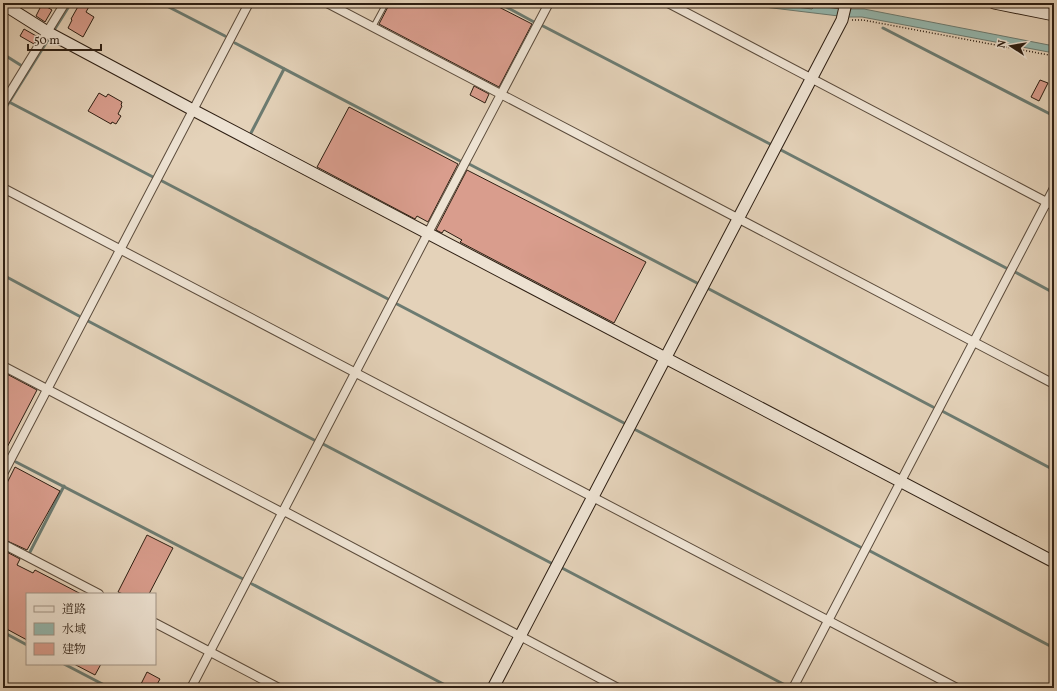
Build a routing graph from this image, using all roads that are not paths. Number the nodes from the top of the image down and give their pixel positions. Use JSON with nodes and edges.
{"nodes":[{"id":1,"x":65,"y":3,"type":"edge"},
{"id":2,"x":249,"y":3,"type":"edge"},
{"id":3,"x":327,"y":3,"type":"edge"},
{"id":4,"x":386,"y":3,"type":"edge"},
{"id":5,"x":549,"y":3,"type":"edge"},
{"id":6,"x":668,"y":3,"type":"edge"},
{"id":7,"x":830,"y":3,"type":"edge"},
{"id":8,"x":994,"y":3,"type":"edge"},
{"id":9,"x":3,"y":4,"type":"edge"},
{"id":10,"x":846,"y":5,"type":"edge"},
{"id":11,"x":1054,"y":16,"type":"edge"},
{"id":12,"x":373,"y":27,"type":"junction"},
{"id":13,"x":50,"y":33,"type":"junction"},
{"id":14,"x":811,"y":79,"type":"junction"},
{"id":15,"x":501,"y":94,"type":"junction"},
{"id":16,"x":3,"y":104,"type":"edge"},
{"id":17,"x":193,"y":110,"type":"junction"},
{"id":18,"x":3,"y":188,"type":"edge"},
{"id":19,"x":1054,"y":188,"type":"edge"},
{"id":20,"x":1050,"y":204,"type":"edge"},
{"id":21,"x":738,"y":218,"type":"junction"},
{"id":22,"x":428,"y":233,"type":"junction"},
{"id":23,"x":120,"y":250,"type":"junction"},
{"id":24,"x":974,"y":342,"type":"junction"},
{"id":25,"x":665,"y":358,"type":"junction"},
{"id":26,"x":3,"y":366,"type":"edge"},
{"id":27,"x":355,"y":373,"type":"junction"},
{"id":28,"x":1054,"y":384,"type":"edge"},
{"id":29,"x":47,"y":390,"type":"junction"},
{"id":30,"x":3,"y":474,"type":"edge"},
{"id":31,"x":902,"y":482,"type":"junction"},
{"id":32,"x":593,"y":497,"type":"junction"},
{"id":33,"x":283,"y":512,"type":"junction"},
{"id":34,"x":3,"y":544,"type":"edge"},
{"id":35,"x":1054,"y":562,"type":"edge"},
{"id":36,"x":97,"y":593,"type":"edge"},
{"id":37,"x":828,"y":620,"type":"junction"},
{"id":38,"x":156,"y":624,"type":"edge"},
{"id":39,"x":520,"y":636,"type":"junction"},
{"id":40,"x":210,"y":652,"type":"junction"},
{"id":41,"x":191,"y":688,"type":"edge"},
{"id":42,"x":279,"y":688,"type":"edge"},
{"id":43,"x":493,"y":688,"type":"edge"},
{"id":44,"x":618,"y":688,"type":"edge"},
{"id":45,"x":793,"y":688,"type":"edge"},
{"id":46,"x":957,"y":688,"type":"edge"}],
"edges":[{"from":1,"to":13,"type":"street"},
{"from":2,"to":17,"type":"street"},
{"from":3,"to":12,"type":"street"},
{"from":4,"to":12,"type":"lane"},
{"from":5,"to":15,"type":"street"},
{"from":6,"to":14,"type":"street"},
{"from":7,"to":10,"type":"street"},
{"from":8,"to":11,"type":"street"},
{"from":9,"to":13,"type":"street"},
{"from":10,"to":14,"type":"street"},
{"from":12,"to":15,"type":"street"},
{"from":13,"to":16,"type":"street"},
{"from":13,"to":17,"type":"street"},
{"from":14,"to":20,"type":"street"},
{"from":14,"to":21,"type":"street"},
{"from":15,"to":21,"type":"street"},
{"from":15,"to":22,"type":"street"},
{"from":17,"to":22,"type":"street"},
{"from":17,"to":23,"type":"street"},
{"from":18,"to":23,"type":"street"},
{"from":19,"to":20,"type":"street"},
{"from":20,"to":24,"type":"street"},
{"from":21,"to":24,"type":"street"},
{"from":21,"to":25,"type":"street"},
{"from":22,"to":25,"type":"street"},
{"from":22,"to":27,"type":"street"},
{"from":23,"to":27,"type":"street"},
{"from":23,"to":29,"type":"street"},
{"from":24,"to":28,"type":"street"},
{"from":24,"to":31,"type":"street"},
{"from":25,"to":31,"type":"street"},
{"from":25,"to":32,"type":"street"},
{"from":26,"to":29,"type":"street"},
{"from":27,"to":32,"type":"street"},
{"from":27,"to":33,"type":"street"},
{"from":29,"to":30,"type":"street"},
{"from":29,"to":33,"type":"street"},
{"from":31,"to":35,"type":"street"},
{"from":31,"to":37,"type":"street"},
{"from":32,"to":37,"type":"street"},
{"from":32,"to":39,"type":"street"},
{"from":33,"to":39,"type":"street"},
{"from":33,"to":40,"type":"street"},
{"from":34,"to":36,"type":"street"},
{"from":37,"to":45,"type":"street"},
{"from":37,"to":46,"type":"street"},
{"from":38,"to":40,"type":"street"},
{"from":39,"to":43,"type":"street"},
{"from":39,"to":44,"type":"street"},
{"from":40,"to":41,"type":"street"},
{"from":40,"to":42,"type":"street"}]}
